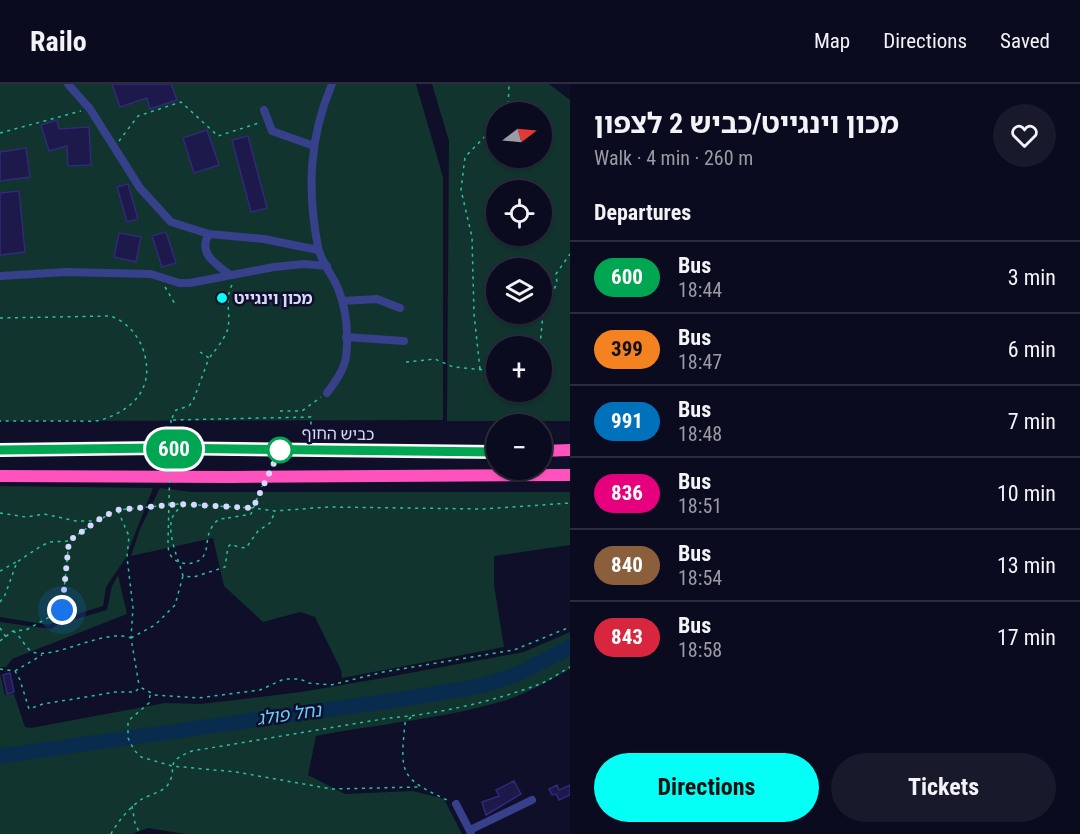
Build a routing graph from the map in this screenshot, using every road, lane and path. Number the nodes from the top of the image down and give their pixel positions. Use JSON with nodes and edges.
{"nodes":[{"id":1,"x":69,"y":84,"type":"edge"},
{"id":2,"x":332,"y":84,"type":"edge"},
{"id":3,"x":509,"y":84,"type":"edge"},
{"id":4,"x":508,"y":102,"type":"edge"},
{"id":5,"x":90,"y":109,"type":"junction"},
{"id":6,"x":264,"y":110,"type":"dead end"},
{"id":7,"x":268,"y":120,"type":"junction"},
{"id":8,"x":0,"y":133,"type":"edge"},
{"id":9,"x":486,"y":135,"type":"edge"},
{"id":10,"x":314,"y":146,"type":"junction"},
{"id":11,"x":115,"y":147,"type":"junction"},
{"id":12,"x":208,"y":234,"type":"junction"},
{"id":13,"x":318,"y":250,"type":"junction"},
{"id":14,"x":570,"y":254,"type":"edge"},
{"id":15,"x":327,"y":266,"type":"junction"},
{"id":16,"x":240,"y":273,"type":"junction"},
{"id":17,"x":230,"y":275,"type":"junction"},
{"id":18,"x":0,"y":276,"type":"edge"},
{"id":19,"x":159,"y":277,"type":"junction"},
{"id":20,"x":342,"y":301,"type":"junction"},
{"id":21,"x":175,"y":304,"type":"dead end"},
{"id":22,"x":400,"y":308,"type":"dead end"},
{"id":23,"x":0,"y":318,"type":"edge"},
{"id":24,"x":541,"y":336,"type":"edge"},
{"id":25,"x":346,"y":337,"type":"junction"},
{"id":26,"x":404,"y":341,"type":"dead end"},
{"id":27,"x":200,"y":352,"type":"dead end"},
{"id":28,"x":209,"y":358,"type":"junction"},
{"id":29,"x":406,"y":362,"type":"dead end"},
{"id":30,"x":480,"y":369,"type":"junction"},
{"id":31,"x":486,"y":370,"type":"edge"},
{"id":32,"x":327,"y":393,"type":"joint"},
{"id":33,"x":280,"y":411,"type":"dead end"},
{"id":34,"x":171,"y":420,"type":"junction"},
{"id":35,"x":0,"y":422,"type":"edge"},
{"id":36,"x":0,"y":450,"type":"edge"},
{"id":37,"x":311,"y":450,"type":"junction"},
{"id":38,"x":570,"y":450,"type":"edge"},
{"id":39,"x":552,"y":451,"type":"edge"},
{"id":40,"x":486,"y":452,"type":"edge"},
{"id":41,"x":570,"y":475,"type":"edge"},
{"id":42,"x":0,"y":476,"type":"edge"},
{"id":43,"x":266,"y":477,"type":"junction"},
{"id":44,"x":570,"y":503,"type":"edge"},
{"id":45,"x":189,"y":505,"type":"junction"},
{"id":46,"x":253,"y":508,"type":"junction"},
{"id":47,"x":117,"y":510,"type":"junction"},
{"id":48,"x":275,"y":512,"type":"junction"},
{"id":49,"x":0,"y":513,"type":"edge"},
{"id":50,"x":97,"y":521,"type":"junction"},
{"id":51,"x":69,"y":541,"type":"junction"},
{"id":52,"x":17,"y":562,"type":"junction"},
{"id":53,"x":0,"y":571,"type":"edge"},
{"id":54,"x":183,"y":576,"type":"junction"},
{"id":55,"x":0,"y":602,"type":"edge"},
{"id":56,"x":570,"y":627,"type":"edge"},
{"id":57,"x":0,"y":628,"type":"edge"},
{"id":58,"x":13,"y":631,"type":"junction"},
{"id":59,"x":6,"y":637,"type":"junction"},
{"id":60,"x":130,"y":638,"type":"junction"},
{"id":61,"x":0,"y":641,"type":"edge"},
{"id":62,"x":43,"y":655,"type":"junction"},
{"id":63,"x":570,"y":667,"type":"edge"},
{"id":64,"x":0,"y":669,"type":"edge"},
{"id":65,"x":15,"y":672,"type":"junction"},
{"id":66,"x":140,"y":687,"type":"junction"},
{"id":67,"x":150,"y":693,"type":"junction"},
{"id":68,"x":411,"y":717,"type":"junction"},
{"id":69,"x":172,"y":766,"type":"junction"},
{"id":70,"x":418,"y":787,"type":"junction"},
{"id":71,"x":532,"y":800,"type":"dead end"},
{"id":72,"x":456,"y":804,"type":"joint"},
{"id":73,"x":132,"y":806,"type":"junction"},
{"id":74,"x":471,"y":832,"type":"edge"},
{"id":75,"x":111,"y":834,"type":"edge"},
{"id":76,"x":140,"y":834,"type":"edge"}],
"edges":[{"from":1,"to":5,"type":"street"},
{"from":2,"to":10,"type":"street"},
{"from":3,"to":4,"type":"path"},
{"from":5,"to":8,"type":"path"},
{"from":5,"to":11,"type":"street"},
{"from":6,"to":7,"type":"street"},
{"from":7,"to":10,"type":"street"},
{"from":7,"to":11,"type":"path"},
{"from":9,"to":30,"type":"path"},
{"from":10,"to":13,"type":"street"},
{"from":11,"to":12,"type":"street"},
{"from":12,"to":13,"type":"street"},
{"from":12,"to":17,"type":"street"},
{"from":13,"to":15,"type":"street"},
{"from":14,"to":24,"type":"path"},
{"from":15,"to":16,"type":"street"},
{"from":15,"to":20,"type":"street"},
{"from":16,"to":17,"type":"street"},
{"from":16,"to":28,"type":"path"},
{"from":17,"to":19,"type":"street"},
{"from":18,"to":19,"type":"street"},
{"from":19,"to":21,"type":"path"},
{"from":20,"to":22,"type":"street"},
{"from":20,"to":25,"type":"street"},
{"from":23,"to":35,"type":"path"},
{"from":25,"to":26,"type":"street"},
{"from":25,"to":32,"type":"street"},
{"from":27,"to":28,"type":"path"},
{"from":28,"to":34,"type":"path"},
{"from":29,"to":30,"type":"path"},
{"from":30,"to":31,"type":"path"},
{"from":32,"to":33,"type":"path"},
{"from":34,"to":37,"type":"path"},
{"from":34,"to":46,"type":"path","bridge":true},
{"from":36,"to":37,"type":"highway","name":"כביש החוף"},
{"from":37,"to":40,"type":"highway","name":"כביש החוף"},
{"from":38,"to":39,"type":"highway"},
{"from":41,"to":43,"type":"highway"},
{"from":42,"to":43,"type":"highway"},
{"from":43,"to":46,"type":"path"},
{"from":44,"to":48,"type":"path"},
{"from":45,"to":46,"type":"path"},
{"from":45,"to":47,"type":"path"},
{"from":45,"to":54,"type":"path"},
{"from":46,"to":48,"type":"path"},
{"from":47,"to":50,"type":"path"},
{"from":47,"to":60,"type":"path"},
{"from":48,"to":54,"type":"path"},
{"from":49,"to":50,"type":"path"},
{"from":50,"to":51,"type":"path"},
{"from":51,"to":52,"type":"path"},
{"from":51,"to":58,"type":"path"},
{"from":52,"to":53,"type":"path"},
{"from":52,"to":55,"type":"path"},
{"from":54,"to":60,"type":"path"},
{"from":56,"to":67,"type":"path"},
{"from":57,"to":59,"type":"path"},
{"from":58,"to":59,"type":"path"},
{"from":58,"to":62,"type":"path"},
{"from":59,"to":61,"type":"path"},
{"from":60,"to":62,"type":"path"},
{"from":60,"to":66,"type":"path"},
{"from":62,"to":65,"type":"path"},
{"from":63,"to":68,"type":"path"},
{"from":64,"to":65,"type":"path"},
{"from":65,"to":66,"type":"path"},
{"from":66,"to":67,"type":"path"},
{"from":67,"to":69,"type":"path"},
{"from":68,"to":69,"type":"path"},
{"from":68,"to":70,"type":"path"},
{"from":69,"to":70,"type":"path"},
{"from":69,"to":73,"type":"path"},
{"from":70,"to":72,"type":"path"},
{"from":71,"to":74,"type":"street"},
{"from":72,"to":74,"type":"street"},
{"from":73,"to":75,"type":"path"},
{"from":73,"to":76,"type":"path"}]}
